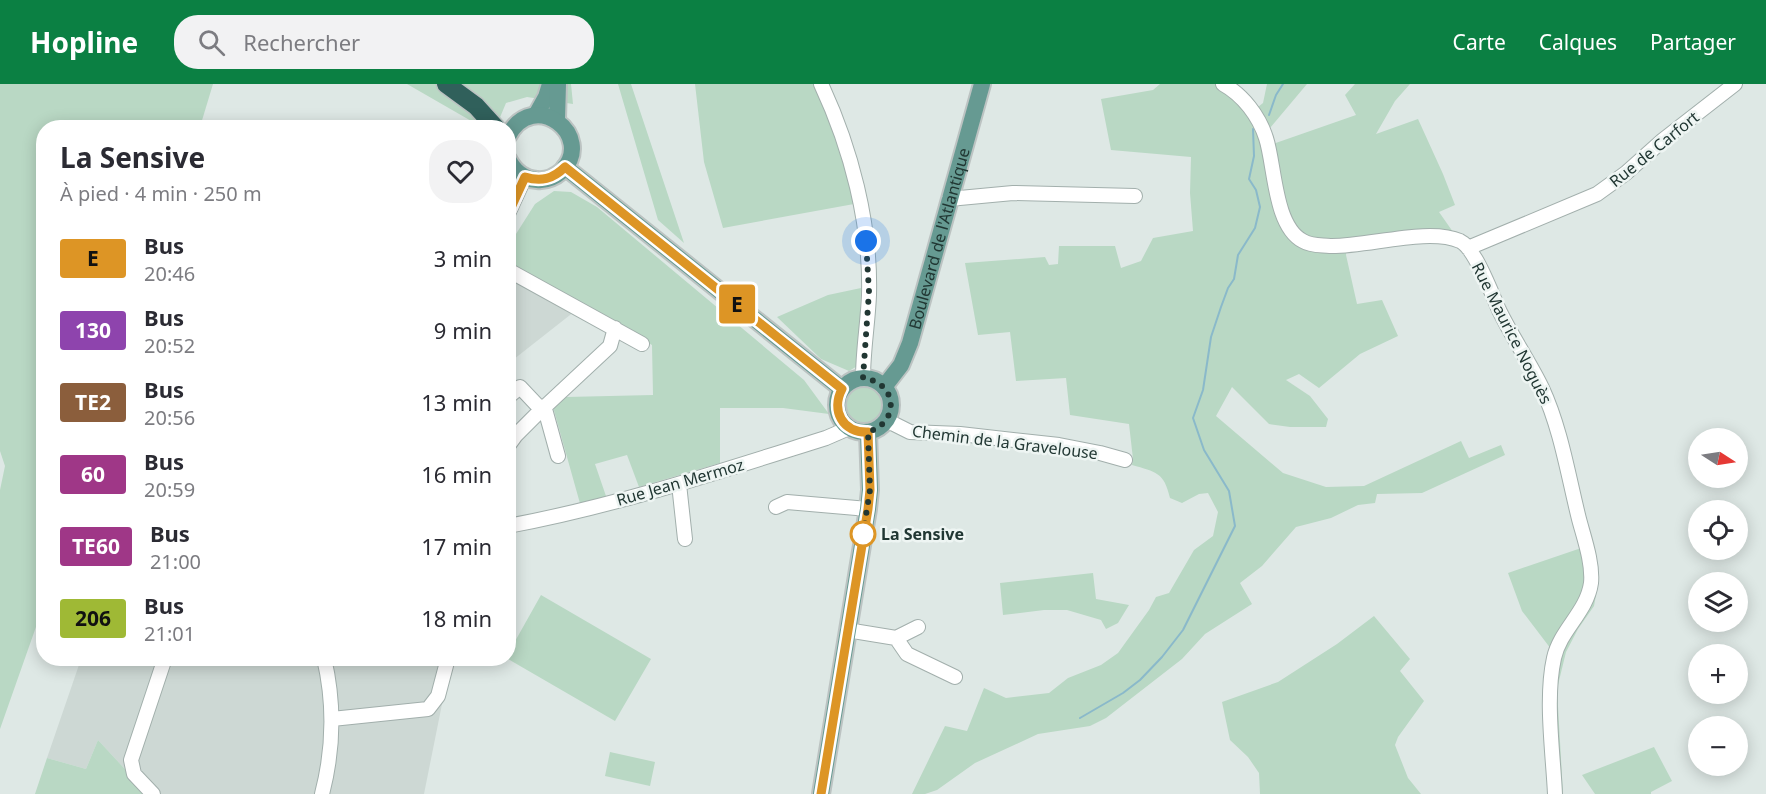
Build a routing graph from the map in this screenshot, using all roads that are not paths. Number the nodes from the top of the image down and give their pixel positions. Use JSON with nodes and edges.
{"nodes":[{"id":1,"x":446,"y":84,"type":"edge"},
{"id":2,"x":550,"y":84,"type":"edge"},
{"id":3,"x":558,"y":84,"type":"edge"},
{"id":4,"x":821,"y":84,"type":"edge"},
{"id":5,"x":982,"y":84,"type":"edge"},
{"id":6,"x":1223,"y":84,"type":"edge"},
{"id":7,"x":1735,"y":84,"type":"edge"},
{"id":8,"x":536,"y":116,"type":"junction"},
{"id":9,"x":557,"y":119,"type":"junction"},
{"id":10,"x":489,"y":120,"type":"edge"},
{"id":11,"x":516,"y":125,"type":"edge"},
{"id":12,"x":565,"y":167,"type":"junction"},
{"id":13,"x":516,"y":171,"type":"edge"},
{"id":14,"x":525,"y":177,"type":"junction"},
{"id":15,"x":1135,"y":196,"type":"dead end"},
{"id":16,"x":516,"y":197,"type":"edge"},
{"id":17,"x":949,"y":199,"type":"junction"},
{"id":18,"x":1468,"y":248,"type":"junction"},
{"id":19,"x":516,"y":274,"type":"edge"},
{"id":20,"x":615,"y":328,"type":"junction"},
{"id":21,"x":642,"y":344,"type":"dead end"},
{"id":22,"x":863,"y":378,"type":"junction"},
{"id":23,"x":884,"y":387,"type":"junction"},
{"id":24,"x":842,"y":389,"type":"junction"},
{"id":25,"x":516,"y":390,"type":"edge"},
{"id":26,"x":545,"y":409,"type":"junction"},
{"id":27,"x":886,"y":420,"type":"junction"},
{"id":28,"x":849,"y":428,"type":"junction"},
{"id":29,"x":868,"y":432,"type":"junction"},
{"id":30,"x":516,"y":435,"type":"edge"},
{"id":31,"x":558,"y":456,"type":"dead end"},
{"id":32,"x":1125,"y":460,"type":"dead end"},
{"id":33,"x":679,"y":484,"type":"junction"},
{"id":34,"x":776,"y":507,"type":"dead end"},
{"id":35,"x":868,"y":509,"type":"junction"},
{"id":36,"x":516,"y":525,"type":"edge"},
{"id":37,"x":685,"y":539,"type":"dead end"},
{"id":38,"x":918,"y":627,"type":"dead end"},
{"id":39,"x":847,"y":630,"type":"junction"},
{"id":40,"x":896,"y":638,"type":"junction"},
{"id":41,"x":162,"y":666,"type":"edge"},
{"id":42,"x":326,"y":666,"type":"edge"},
{"id":43,"x":446,"y":666,"type":"edge"},
{"id":44,"x":955,"y":677,"type":"dead end"},
{"id":45,"x":332,"y":719,"type":"junction"},
{"id":46,"x":153,"y":794,"type":"edge"},
{"id":47,"x":322,"y":794,"type":"edge"},
{"id":48,"x":820,"y":794,"type":"edge"},
{"id":49,"x":1555,"y":794,"type":"edge"}],
"edges":[{"from":1,"to":10,"type":"highway"},
{"from":2,"to":8,"type":"main road"},
{"from":3,"to":9,"type":"main road"},
{"from":4,"to":22,"type":"street"},
{"from":5,"to":17,"type":"main road","name":"Boulevard de l'Atlantique"},
{"from":6,"to":18,"type":"street","name":"Rue Maurice Noguès"},
{"from":7,"to":18,"type":"street","name":"Rue de Carfort"},
{"from":8,"to":9,"type":"main road"},
{"from":8,"to":11,"type":"main road"},
{"from":9,"to":12,"type":"main road"},
{"from":12,"to":14,"type":"main road"},
{"from":12,"to":24,"type":"main road"},
{"from":13,"to":14,"type":"main road"},
{"from":14,"to":16,"type":"street"},
{"from":15,"to":17,"type":"street"},
{"from":17,"to":23,"type":"main road","name":"Boulevard de l'Atlantique"},
{"from":18,"to":49,"type":"street","name":"Rue Maurice Noguès"},
{"from":19,"to":20,"type":"street"},
{"from":20,"to":21,"type":"street"},
{"from":20,"to":26,"type":"street"},
{"from":22,"to":23,"type":"main road"},
{"from":22,"to":24,"type":"main road"},
{"from":23,"to":27,"type":"main road"},
{"from":24,"to":28,"type":"main road"},
{"from":25,"to":26,"type":"street"},
{"from":26,"to":30,"type":"street"},
{"from":26,"to":31,"type":"street"},
{"from":27,"to":29,"type":"main road"},
{"from":27,"to":32,"type":"street","name":"Chemin de la Gravelouse"},
{"from":28,"to":29,"type":"main road"},
{"from":28,"to":33,"type":"street","name":"Rue Jean Mermoz"},
{"from":29,"to":35,"type":"main road"},
{"from":33,"to":36,"type":"street","name":"Rue Jean Mermoz"},
{"from":33,"to":37,"type":"street"},
{"from":34,"to":35,"type":"street"},
{"from":35,"to":39,"type":"main road"},
{"from":38,"to":40,"type":"street"},
{"from":39,"to":40,"type":"street"},
{"from":39,"to":48,"type":"main road"},
{"from":40,"to":44,"type":"street"},
{"from":41,"to":46,"type":"street"},
{"from":42,"to":45,"type":"street"},
{"from":43,"to":45,"type":"street"},
{"from":45,"to":47,"type":"street"}]}
